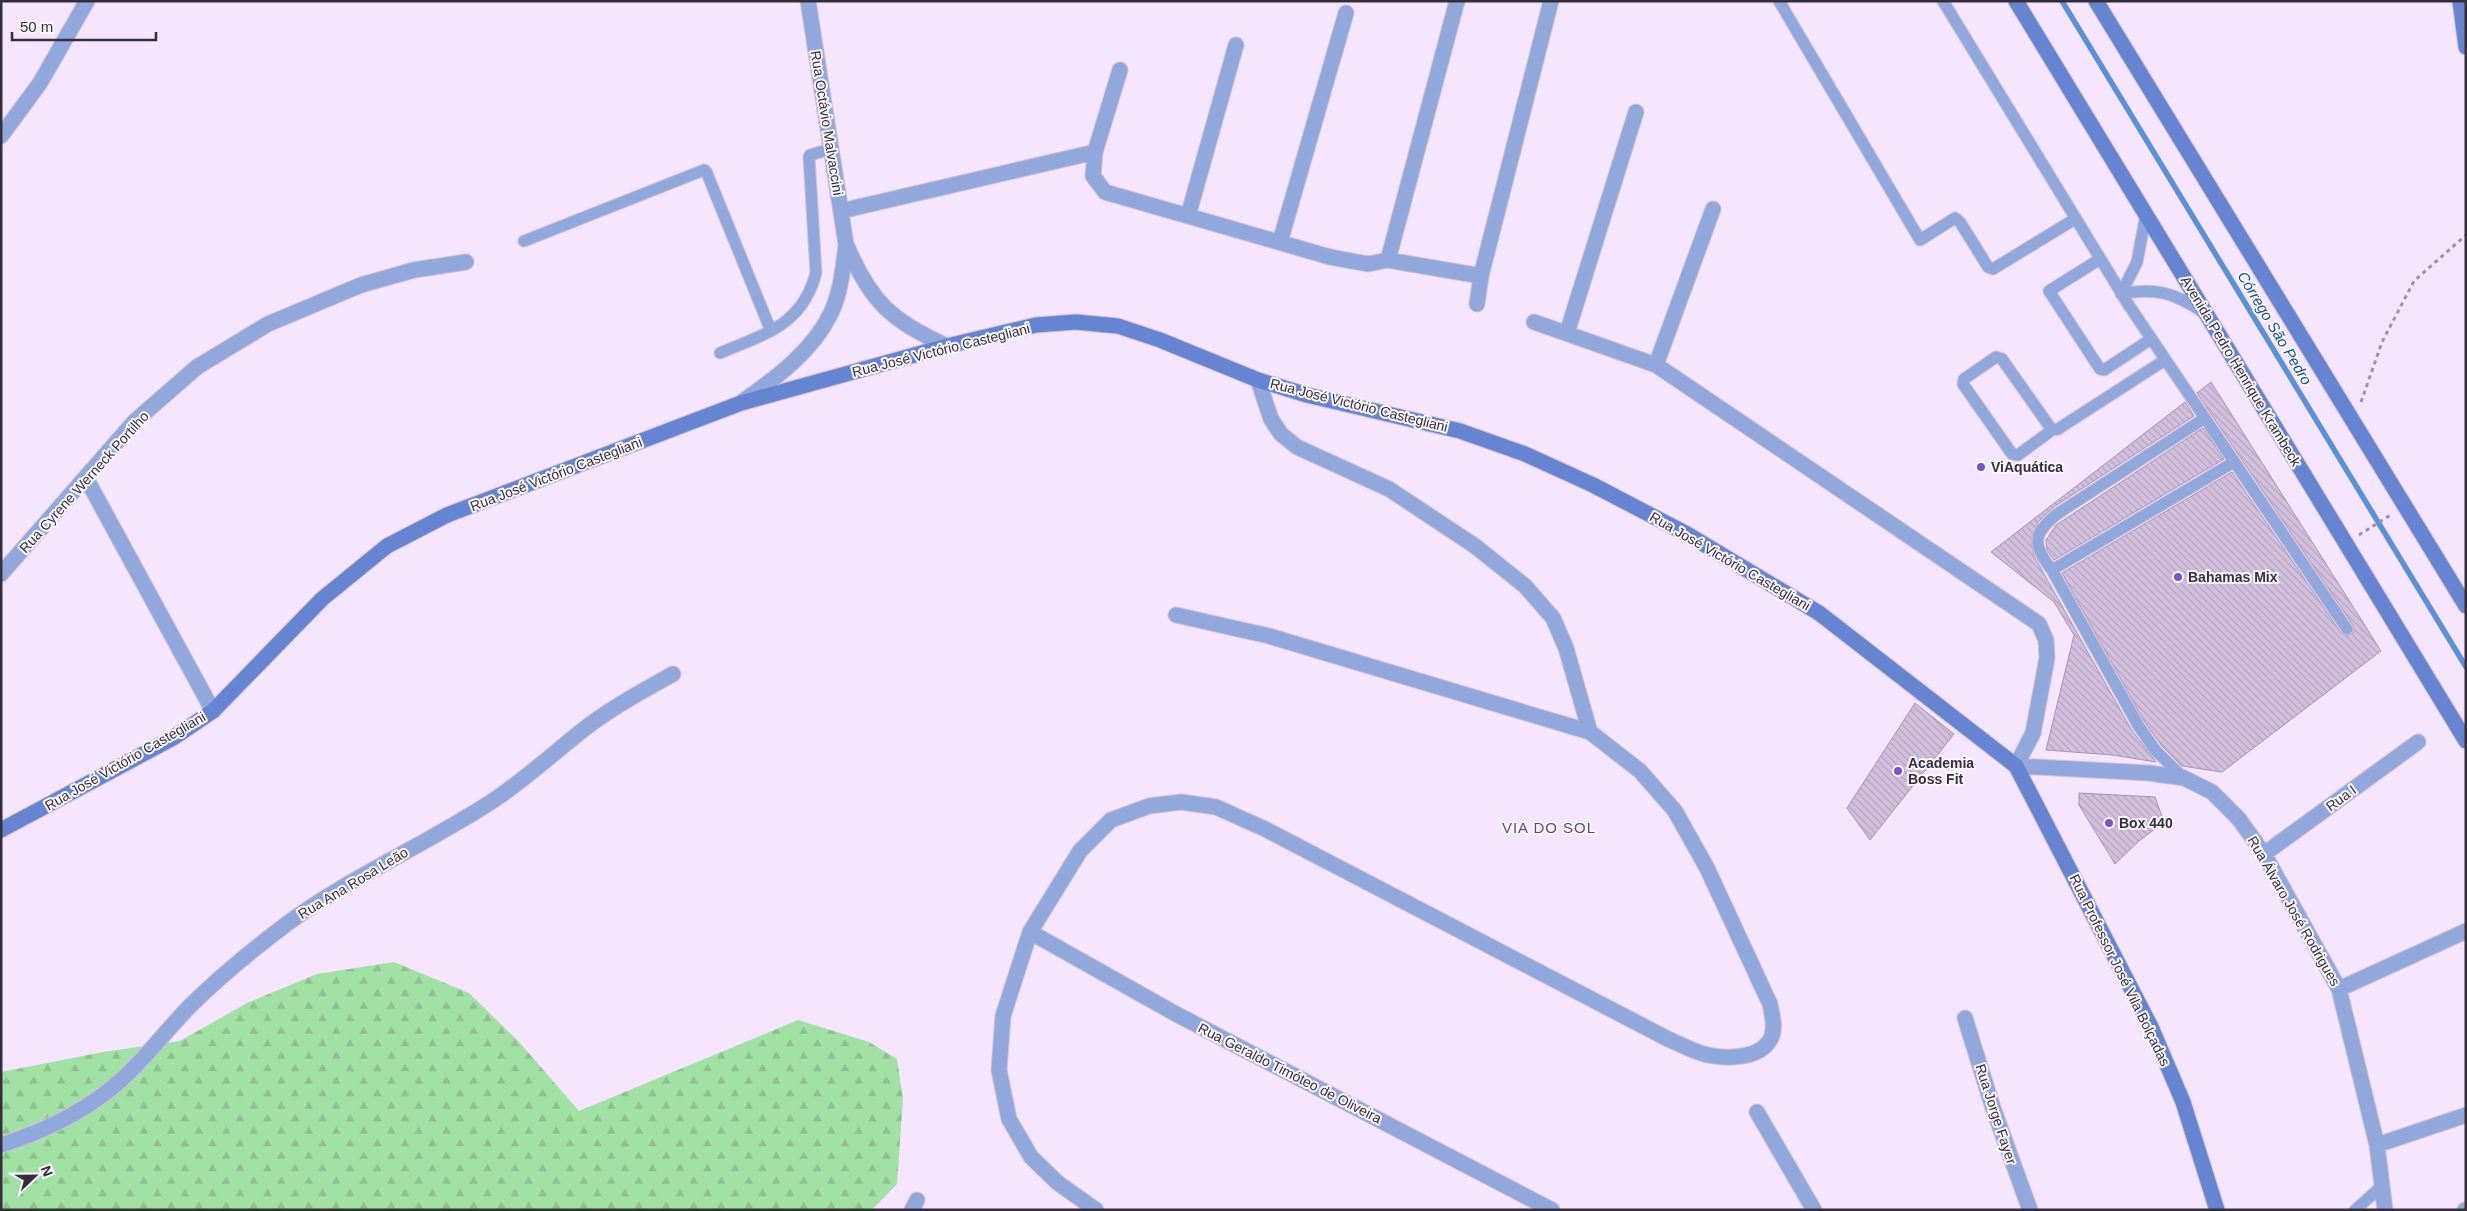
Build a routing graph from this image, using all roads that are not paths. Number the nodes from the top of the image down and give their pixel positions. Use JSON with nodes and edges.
{"nodes":[{"id":1,"x":86,"y":1,"type":"edge"},
{"id":2,"x":808,"y":1,"type":"edge"},
{"id":3,"x":1457,"y":1,"type":"edge"},
{"id":4,"x":1551,"y":1,"type":"edge"},
{"id":5,"x":1779,"y":1,"type":"edge"},
{"id":6,"x":1943,"y":1,"type":"edge"},
{"id":7,"x":2016,"y":1,"type":"edge"},
{"id":8,"x":2096,"y":1,"type":"edge"},
{"id":9,"x":2460,"y":1,"type":"edge"},
{"id":10,"x":1346,"y":13,"type":"dead end"},
{"id":11,"x":1236,"y":45,"type":"dead end"},
{"id":12,"x":2466,"y":47,"type":"edge"},
{"id":13,"x":1120,"y":70,"type":"dead end"},
{"id":14,"x":1636,"y":112,"type":"dead end"},
{"id":15,"x":1,"y":136,"type":"edge"},
{"id":16,"x":831,"y":150,"type":"junction"},
{"id":17,"x":1095,"y":152,"type":"junction"},
{"id":18,"x":1713,"y":209,"type":"dead end"},
{"id":19,"x":841,"y":211,"type":"junction"},
{"id":20,"x":2146,"y":214,"type":"junction"},
{"id":21,"x":1188,"y":216,"type":"junction"},
{"id":22,"x":2075,"y":219,"type":"junction"},
{"id":23,"x":524,"y":241,"type":"dead end"},
{"id":24,"x":1280,"y":242,"type":"junction"},
{"id":25,"x":846,"y":244,"type":"junction"},
{"id":26,"x":2100,"y":259,"type":"junction"},
{"id":27,"x":1388,"y":260,"type":"junction"},
{"id":28,"x":466,"y":262,"type":"dead end"},
{"id":29,"x":1481,"y":276,"type":"junction"},
{"id":30,"x":2122,"y":294,"type":"junction"},
{"id":31,"x":1477,"y":304,"type":"dead end"},
{"id":32,"x":2206,"y":315,"type":"junction"},
{"id":33,"x":1534,"y":322,"type":"dead end"},
{"id":34,"x":770,"y":331,"type":"junction"},
{"id":35,"x":1567,"y":332,"type":"junction"},
{"id":36,"x":2152,"y":339,"type":"junction"},
{"id":37,"x":947,"y":346,"type":"junction"},
{"id":38,"x":720,"y":353,"type":"dead end"},
{"id":39,"x":2165,"y":360,"type":"junction"},
{"id":40,"x":1656,"y":365,"type":"junction"},
{"id":41,"x":1258,"y":380,"type":"junction"},
{"id":42,"x":740,"y":403,"type":"junction"},
{"id":43,"x":2205,"y":418,"type":"junction"},
{"id":44,"x":2052,"y":430,"type":"junction"},
{"id":45,"x":2234,"y":462,"type":"junction"},
{"id":46,"x":86,"y":478,"type":"junction"},
{"id":47,"x":2052,"y":570,"type":"junction"},
{"id":48,"x":1,"y":574,"type":"edge"},
{"id":49,"x":2466,"y":606,"type":"edge"},
{"id":50,"x":1176,"y":615,"type":"dead end"},
{"id":51,"x":2347,"y":628,"type":"dead end"},
{"id":52,"x":674,"y":674,"type":"dead end"},
{"id":53,"x":213,"y":711,"type":"junction"},
{"id":54,"x":1590,"y":732,"type":"junction"},
{"id":55,"x":2466,"y":741,"type":"edge"},
{"id":56,"x":2418,"y":742,"type":"dead end"},
{"id":57,"x":2016,"y":766,"type":"junction"},
{"id":58,"x":2184,"y":778,"type":"junction"},
{"id":59,"x":1,"y":830,"type":"edge"},
{"id":60,"x":2264,"y":854,"type":"junction"},
{"id":61,"x":2466,"y":931,"type":"edge"},
{"id":62,"x":1030,"y":932,"type":"junction"},
{"id":63,"x":2339,"y":988,"type":"junction"},
{"id":64,"x":1965,"y":1018,"type":"dead end"},
{"id":65,"x":1757,"y":1112,"type":"dead end"},
{"id":66,"x":2466,"y":1115,"type":"edge"},
{"id":67,"x":1,"y":1145,"type":"edge"},
{"id":68,"x":2377,"y":1145,"type":"junction"},
{"id":69,"x":2382,"y":1186,"type":"junction"},
{"id":70,"x":1096,"y":1210,"type":"edge"},
{"id":71,"x":1552,"y":1210,"type":"edge"},
{"id":72,"x":1814,"y":1210,"type":"edge"},
{"id":73,"x":2030,"y":1210,"type":"edge"},
{"id":74,"x":2217,"y":1210,"type":"edge"},
{"id":75,"x":2355,"y":1210,"type":"edge"},
{"id":76,"x":2385,"y":1210,"type":"edge"}],
"edges":[{"from":1,"to":15,"type":"street"},
{"from":2,"to":16,"type":"street","name":"Rua Octávio Malvaccini"},
{"from":3,"to":27,"type":"street"},
{"from":4,"to":29,"type":"street"},
{"from":5,"to":22,"type":"lane"},
{"from":6,"to":22,"type":"lane"},
{"from":7,"to":20,"type":"street","name":"Avenida Pedro Henrique Krambeck"},
{"from":8,"to":49,"type":"street"},
{"from":9,"to":12,"type":"street"},
{"from":10,"to":24,"type":"street"},
{"from":11,"to":21,"type":"street"},
{"from":13,"to":17,"type":"street"},
{"from":14,"to":35,"type":"street"},
{"from":16,"to":19,"type":"street","name":"Rua Octávio Malvaccini"},
{"from":16,"to":34,"type":"lane"},
{"from":17,"to":19,"type":"street"},
{"from":17,"to":21,"type":"street"},
{"from":18,"to":40,"type":"street"},
{"from":19,"to":25,"type":"street","name":"Rua Octávio Malvaccini"},
{"from":20,"to":30,"type":"lane"},
{"from":20,"to":32,"type":"street","name":"Avenida Pedro Henrique Krambeck"},
{"from":21,"to":24,"type":"street"},
{"from":22,"to":26,"type":"lane"},
{"from":23,"to":34,"type":"lane"},
{"from":24,"to":27,"type":"street"},
{"from":25,"to":37,"type":"street","name":"Rua Octávio Malvaccini"},
{"from":25,"to":42,"type":"street","name":"Rua Octávio Malvaccini"},
{"from":26,"to":30,"type":"lane"},
{"from":26,"to":36,"type":"lane"},
{"from":27,"to":29,"type":"street"},
{"from":28,"to":46,"type":"street","name":"Rua Cyrene Werneck Portilho"},
{"from":29,"to":31,"type":"street"},
{"from":30,"to":32,"type":"lane"},
{"from":30,"to":36,"type":"lane"},
{"from":32,"to":55,"type":"street","name":"Avenida Pedro Henrique Krambeck"},
{"from":33,"to":35,"type":"street"},
{"from":34,"to":38,"type":"lane"},
{"from":35,"to":40,"type":"street"},
{"from":36,"to":39,"type":"lane"},
{"from":37,"to":41,"type":"street","name":"Rua José Victório Castegliani"},
{"from":37,"to":42,"type":"street","name":"Rua José Victório Castegliani"},
{"from":39,"to":43,"type":"lane"},
{"from":39,"to":44,"type":"lane"},
{"from":40,"to":57,"type":"street"},
{"from":41,"to":54,"type":"street"},
{"from":41,"to":57,"type":"street","name":"Rua José Victório Castegliani"},
{"from":42,"to":53,"type":"street","name":"Rua José Victório Castegliani"},
{"from":43,"to":45,"type":"lane"},
{"from":43,"to":47,"type":"lane"},
{"from":44,"to":44,"type":"lane"},
{"from":45,"to":47,"type":"lane"},
{"from":45,"to":51,"type":"lane"},
{"from":46,"to":48,"type":"street","name":"Rua Cyrene Werneck Portilho"},
{"from":46,"to":53,"type":"street"},
{"from":47,"to":58,"type":"lane"},
{"from":50,"to":54,"type":"street"},
{"from":52,"to":67,"type":"street","name":"Rua Ana Rosa Leão"},
{"from":53,"to":59,"type":"street","name":"Rua José Victório Castegliani"},
{"from":54,"to":62,"type":"street"},
{"from":56,"to":60,"type":"street","name":"Rua I"},
{"from":57,"to":58,"type":"street","name":"Rua Álvaro José Rodrigues"},
{"from":57,"to":74,"type":"street","name":"Rua Professor José Vila Bolçadas"},
{"from":58,"to":60,"type":"street","name":"Rua Álvaro José Rodrigues"},
{"from":60,"to":63,"type":"street","name":"Rua Álvaro José Rodrigues"},
{"from":61,"to":63,"type":"street"},
{"from":62,"to":70,"type":"street"},
{"from":62,"to":71,"type":"street","name":"Rua Geraldo Timóteo de Oliveira"},
{"from":63,"to":68,"type":"street","name":"Rua Álvaro José Rodrigues"},
{"from":64,"to":73,"type":"street","name":"Rua Jorge Fayer"},
{"from":65,"to":72,"type":"street"},
{"from":66,"to":68,"type":"street"},
{"from":68,"to":69,"type":"street","name":"Rua Álvaro José Rodrigues"},
{"from":69,"to":75,"type":"lane"},
{"from":69,"to":76,"type":"street","name":"Rua Álvaro José Rodrigues"}]}
